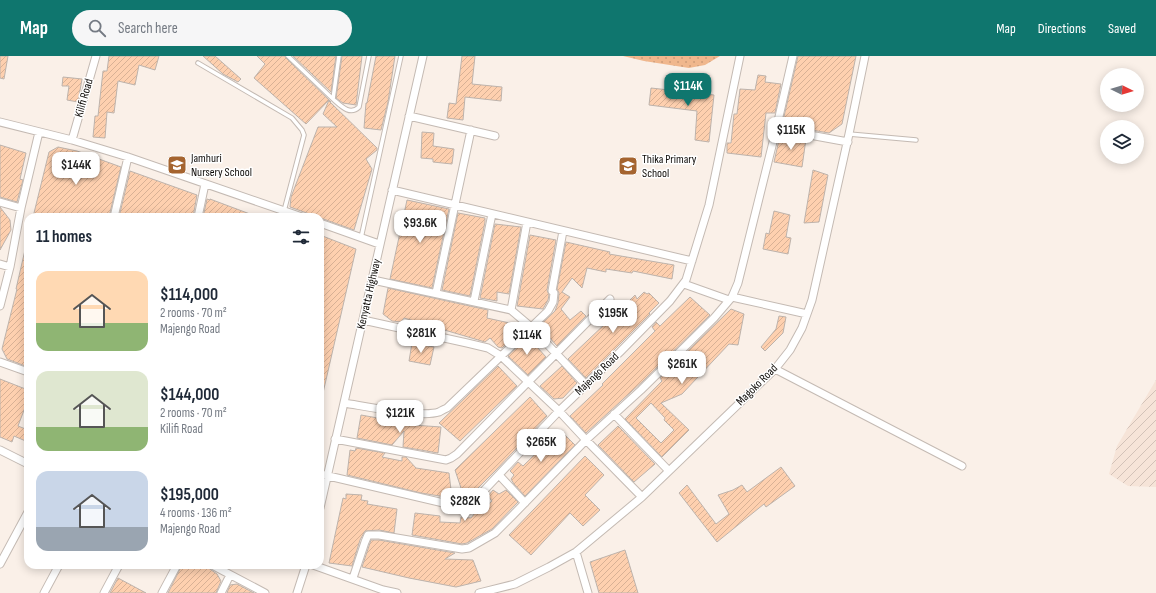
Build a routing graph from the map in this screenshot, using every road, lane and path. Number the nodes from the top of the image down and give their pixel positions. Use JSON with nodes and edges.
{"nodes":[{"id":1,"x":96,"y":56,"type":"edge"},
{"id":2,"x":288,"y":56,"type":"edge"},
{"id":3,"x":339,"y":56,"type":"edge"},
{"id":4,"x":369,"y":56,"type":"edge"},
{"id":5,"x":401,"y":56,"type":"edge"},
{"id":6,"x":423,"y":56,"type":"edge"},
{"id":7,"x":740,"y":56,"type":"edge"},
{"id":8,"x":793,"y":56,"type":"edge"},
{"id":9,"x":865,"y":56,"type":"edge"},
{"id":10,"x":198,"y":62,"type":"dead end"},
{"id":11,"x":333,"y":100,"type":"junction"},
{"id":12,"x":409,"y":116,"type":"junction"},
{"id":13,"x":0,"y":122,"type":"edge"},
{"id":14,"x":776,"y":129,"type":"junction"},
{"id":15,"x":471,"y":130,"type":"junction"},
{"id":16,"x":39,"y":132,"type":"junction"},
{"id":17,"x":495,"y":136,"type":"dead end"},
{"id":18,"x":849,"y":138,"type":"junction"},
{"id":19,"x":72,"y":140,"type":"junction"},
{"id":20,"x":916,"y":140,"type":"dead end"},
{"id":21,"x":128,"y":157,"type":"junction"},
{"id":22,"x":205,"y":184,"type":"junction"},
{"id":23,"x":392,"y":190,"type":"junction"},
{"id":24,"x":0,"y":202,"type":"edge"},
{"id":25,"x":454,"y":205,"type":"junction"},
{"id":26,"x":21,"y":208,"type":"junction"},
{"id":27,"x":115,"y":213,"type":"edge"},
{"id":28,"x":199,"y":213,"type":"edge"},
{"id":29,"x":280,"y":213,"type":"edge"},
{"id":30,"x":283,"y":213,"type":"edge"},
{"id":31,"x":492,"y":214,"type":"junction"},
{"id":32,"x":527,"y":222,"type":"junction"},
{"id":33,"x":324,"y":224,"type":"edge"},
{"id":34,"x":563,"y":231,"type":"junction"},
{"id":35,"x":362,"y":238,"type":"junction"},
{"id":36,"x":379,"y":244,"type":"junction"},
{"id":37,"x":692,"y":261,"type":"junction"},
{"id":38,"x":0,"y":264,"type":"edge"},
{"id":39,"x":10,"y":267,"type":"junction"},
{"id":40,"x":373,"y":280,"type":"junction"},
{"id":41,"x":684,"y":284,"type":"junction"},
{"id":42,"x":436,"y":293,"type":"junction"},
{"id":43,"x":730,"y":298,"type":"junction"},
{"id":44,"x":610,"y":299,"type":"dead end"},
{"id":45,"x":474,"y":301,"type":"junction"},
{"id":46,"x":0,"y":306,"type":"edge"},
{"id":47,"x":511,"y":310,"type":"junction"},
{"id":48,"x":807,"y":314,"type":"junction"},
{"id":49,"x":363,"y":320,"type":"junction"},
{"id":50,"x":531,"y":326,"type":"junction"},
{"id":51,"x":556,"y":354,"type":"junction"},
{"id":52,"x":501,"y":356,"type":"junction"},
{"id":53,"x":0,"y":362,"type":"edge"},
{"id":54,"x":775,"y":369,"type":"junction"},
{"id":55,"x":24,"y":371,"type":"edge"},
{"id":56,"x":529,"y":382,"type":"junction"},
{"id":57,"x":585,"y":384,"type":"junction"},
{"id":58,"x":344,"y":403,"type":"junction"},
{"id":59,"x":559,"y":411,"type":"junction"},
{"id":60,"x":614,"y":414,"type":"junction"},
{"id":61,"x":335,"y":439,"type":"junction"},
{"id":62,"x":586,"y":440,"type":"junction"},
{"id":63,"x":0,"y":450,"type":"edge"},
{"id":64,"x":24,"y":462,"type":"edge"},
{"id":65,"x":962,"y":466,"type":"dead end"},
{"id":66,"x":669,"y":471,"type":"junction"},
{"id":67,"x":498,"y":475,"type":"junction"},
{"id":68,"x":324,"y":476,"type":"edge"},
{"id":69,"x":328,"y":477,"type":"junction"},
{"id":70,"x":324,"y":492,"type":"edge"},
{"id":71,"x":642,"y":497,"type":"junction"},
{"id":72,"x":525,"y":503,"type":"junction"},
{"id":73,"x":24,"y":519,"type":"edge"},
{"id":74,"x":576,"y":552,"type":"junction"},
{"id":75,"x":0,"y":564,"type":"edge"},
{"id":76,"x":324,"y":568,"type":"edge"},
{"id":77,"x":57,"y":569,"type":"edge"},
{"id":78,"x":117,"y":569,"type":"edge"},
{"id":79,"x":175,"y":569,"type":"edge"},
{"id":80,"x":219,"y":569,"type":"edge"},
{"id":81,"x":305,"y":569,"type":"edge"},
{"id":82,"x":230,"y":576,"type":"junction"},
{"id":83,"x":354,"y":578,"type":"junction"},
{"id":84,"x":44,"y":593,"type":"edge"},
{"id":85,"x":104,"y":593,"type":"edge"},
{"id":86,"x":162,"y":593,"type":"edge"},
{"id":87,"x":221,"y":593,"type":"edge"},
{"id":88,"x":265,"y":593,"type":"edge"},
{"id":89,"x":297,"y":593,"type":"edge"},
{"id":90,"x":397,"y":593,"type":"edge"},
{"id":91,"x":479,"y":593,"type":"edge"},
{"id":92,"x":588,"y":593,"type":"edge"}],
"edges":[{"from":1,"to":19,"type":"street","name":"Kilifi Road"},
{"from":2,"to":11,"type":"lane"},
{"from":3,"to":11,"type":"lane"},
{"from":4,"to":11,"type":"lane"},
{"from":5,"to":35,"type":"lane"},
{"from":6,"to":12,"type":"street","name":"Kenyatta Highway"},
{"from":7,"to":37,"type":"street","name":"Majengo Road"},
{"from":8,"to":14,"type":"street"},
{"from":9,"to":18,"type":"street","name":"Magoko Road"},
{"from":10,"to":30,"type":"lane"},
{"from":12,"to":15,"type":"street"},
{"from":12,"to":23,"type":"street","name":"Kenyatta Highway"},
{"from":13,"to":16,"type":"street"},
{"from":14,"to":18,"type":"street"},
{"from":14,"to":43,"type":"street"},
{"from":15,"to":17,"type":"street"},
{"from":15,"to":25,"type":"street"},
{"from":16,"to":19,"type":"street"},
{"from":16,"to":26,"type":"street"},
{"from":18,"to":20,"type":"lane"},
{"from":18,"to":48,"type":"street","name":"Magoko Road"},
{"from":19,"to":21,"type":"street"},
{"from":21,"to":22,"type":"street"},
{"from":21,"to":27,"type":"street"},
{"from":22,"to":28,"type":"street"},
{"from":22,"to":29,"type":"street"},
{"from":23,"to":25,"type":"street"},
{"from":23,"to":36,"type":"street","name":"Kenyatta Highway"},
{"from":24,"to":26,"type":"street"},
{"from":25,"to":31,"type":"street"},
{"from":25,"to":42,"type":"street"},
{"from":26,"to":39,"type":"street"},
{"from":31,"to":32,"type":"street"},
{"from":31,"to":45,"type":"street"},
{"from":32,"to":34,"type":"street"},
{"from":32,"to":47,"type":"street"},
{"from":33,"to":35,"type":"street"},
{"from":34,"to":37,"type":"street"},
{"from":34,"to":50,"type":"street"},
{"from":35,"to":36,"type":"street"},
{"from":36,"to":40,"type":"street","name":"Kenyatta Highway"},
{"from":37,"to":41,"type":"street","name":"Majengo Road"},
{"from":38,"to":39,"type":"street"},
{"from":39,"to":46,"type":"street"},
{"from":40,"to":42,"type":"street"},
{"from":40,"to":49,"type":"street","name":"Kenyatta Highway"},
{"from":41,"to":43,"type":"street"},
{"from":41,"to":57,"type":"street","name":"Majengo Road"},
{"from":42,"to":45,"type":"street"},
{"from":43,"to":48,"type":"street"},
{"from":43,"to":60,"type":"street"},
{"from":44,"to":51,"type":"street"},
{"from":45,"to":47,"type":"street"},
{"from":47,"to":50,"type":"street"},
{"from":48,"to":54,"type":"street","name":"Magoko Road"},
{"from":49,"to":52,"type":"street"},
{"from":49,"to":58,"type":"street","name":"Kenyatta Highway"},
{"from":50,"to":51,"type":"street"},
{"from":50,"to":52,"type":"street"},
{"from":51,"to":56,"type":"street"},
{"from":51,"to":57,"type":"street"},
{"from":52,"to":56,"type":"street"},
{"from":52,"to":58,"type":"street"},
{"from":53,"to":55,"type":"street"},
{"from":54,"to":65,"type":"street"},
{"from":54,"to":66,"type":"street","name":"Magoko Road"},
{"from":56,"to":59,"type":"street"},
{"from":56,"to":61,"type":"street"},
{"from":57,"to":59,"type":"street","name":"Majengo Road"},
{"from":58,"to":61,"type":"street","name":"Kenyatta Highway"},
{"from":59,"to":62,"type":"street"},
{"from":59,"to":67,"type":"street","name":"Majengo Road"},
{"from":60,"to":62,"type":"street"},
{"from":60,"to":66,"type":"street"},
{"from":61,"to":69,"type":"street","name":"Kenyatta Highway"},
{"from":62,"to":71,"type":"street"},
{"from":62,"to":72,"type":"street"},
{"from":63,"to":64,"type":"street"},
{"from":66,"to":71,"type":"street","name":"Magoko Road"},
{"from":67,"to":69,"type":"street","name":"Majengo Road"},
{"from":67,"to":72,"type":"street"},
{"from":68,"to":69,"type":"street","name":"Majengo Road"},
{"from":69,"to":70,"type":"street","name":"Kenyatta Highway"},
{"from":71,"to":74,"type":"street","name":"Magoko Road"},
{"from":72,"to":83,"type":"street"},
{"from":73,"to":75,"type":"street"},
{"from":74,"to":91,"type":"street","name":"Magoko Road"},
{"from":74,"to":92,"type":"street"},
{"from":76,"to":83,"type":"street"},
{"from":77,"to":84,"type":"street"},
{"from":78,"to":85,"type":"street"},
{"from":79,"to":86,"type":"street"},
{"from":80,"to":82,"type":"street"},
{"from":81,"to":89,"type":"street"},
{"from":82,"to":87,"type":"street"},
{"from":82,"to":88,"type":"street"},
{"from":83,"to":90,"type":"street"}]}
